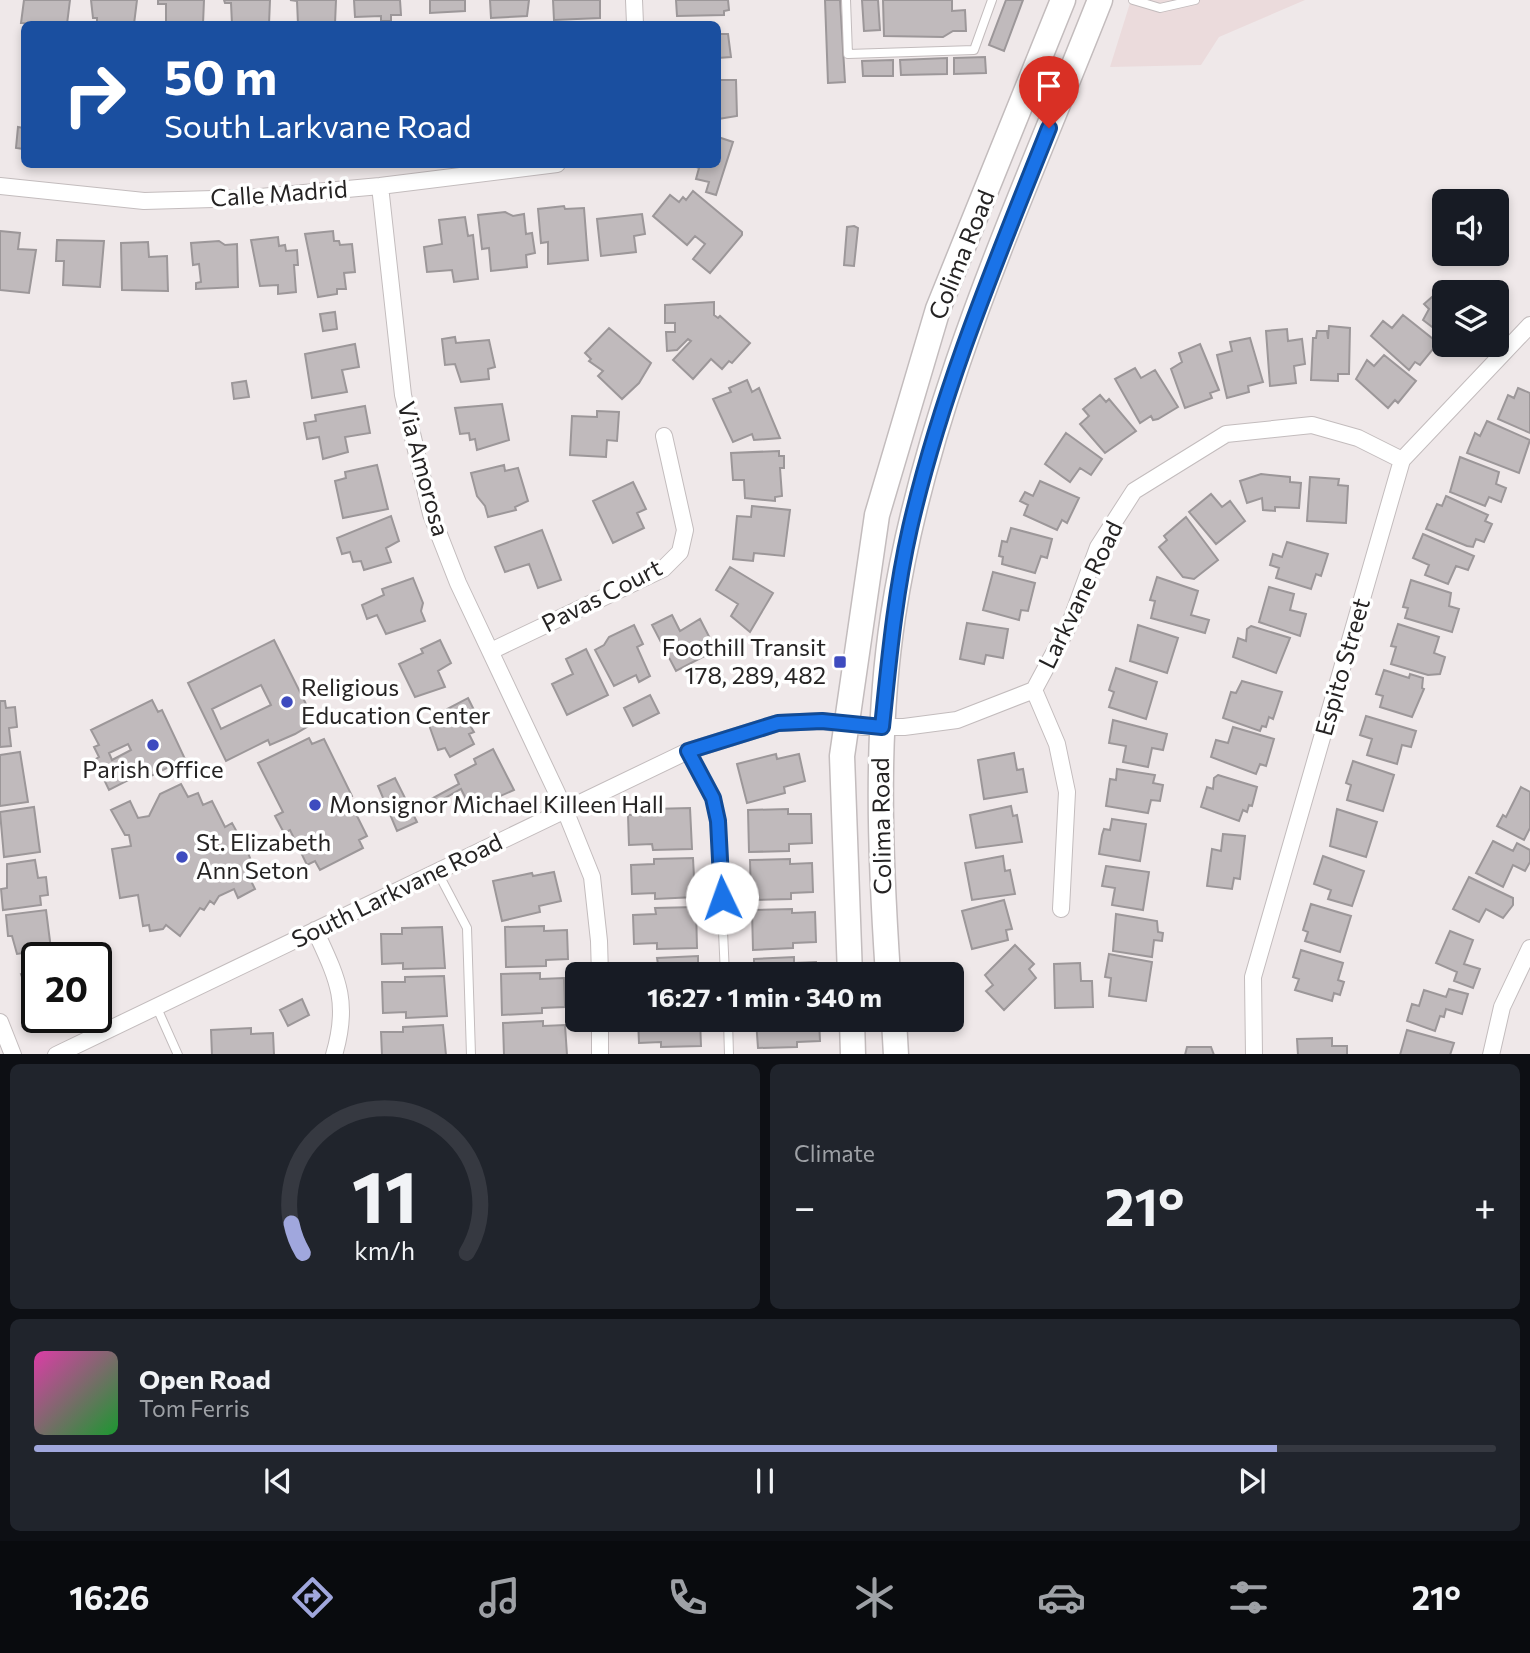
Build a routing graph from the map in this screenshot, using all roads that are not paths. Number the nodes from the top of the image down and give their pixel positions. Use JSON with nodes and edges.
{"nodes":[{"id":1,"x":634,"y":0,"type":"edge"},
{"id":2,"x":846,"y":0,"type":"edge"},
{"id":3,"x":992,"y":0,"type":"edge"},
{"id":4,"x":1063,"y":0,"type":"edge"},
{"id":5,"x":1100,"y":0,"type":"edge"},
{"id":6,"x":1133,"y":0,"type":"edge"},
{"id":7,"x":1195,"y":0,"type":"edge"},
{"id":8,"x":1176,"y":3,"type":"edge"},
{"id":9,"x":635,"y":21,"type":"edge"},
{"id":10,"x":525,"y":168,"type":"edge"},
{"id":11,"x":0,"y":186,"type":"edge"},
{"id":12,"x":380,"y":186,"type":"junction"},
{"id":13,"x":1530,"y":325,"type":"edge"},
{"id":14,"x":664,"y":436,"type":"dead end"},
{"id":15,"x":1402,"y":460,"type":"junction"},
{"id":16,"x":491,"y":651,"type":"junction"},
{"id":17,"x":1034,"y":690,"type":"junction"},
{"id":18,"x":865,"y":726,"type":"junction"},
{"id":19,"x":688,"y":751,"type":"junction"},
{"id":20,"x":565,"y":810,"type":"junction"},
{"id":21,"x":438,"y":871,"type":"junction"},
{"id":22,"x":1061,"y":909,"type":"dead end"},
{"id":23,"x":315,"y":930,"type":"junction"},
{"id":24,"x":1530,"y":948,"type":"edge"},
{"id":25,"x":600,"y":962,"type":"edge"},
{"id":26,"x":724,"y":962,"type":"edge"},
{"id":27,"x":850,"y":962,"type":"edge"},
{"id":28,"x":887,"y":962,"type":"edge"},
{"id":29,"x":157,"y":1008,"type":"junction"},
{"id":30,"x":0,"y":1022,"type":"edge"},
{"id":31,"x":600,"y":1032,"type":"edge"},
{"id":32,"x":728,"y":1032,"type":"edge"},
{"id":33,"x":852,"y":1032,"type":"edge"},
{"id":34,"x":895,"y":1032,"type":"edge"},
{"id":35,"x":13,"y":1054,"type":"edge"},
{"id":36,"x":57,"y":1054,"type":"edge"},
{"id":37,"x":178,"y":1054,"type":"edge"},
{"id":38,"x":334,"y":1054,"type":"edge"},
{"id":39,"x":471,"y":1054,"type":"edge"},
{"id":40,"x":600,"y":1054,"type":"edge"},
{"id":41,"x":729,"y":1054,"type":"edge"},
{"id":42,"x":853,"y":1054,"type":"edge"},
{"id":43,"x":896,"y":1054,"type":"edge"},
{"id":44,"x":1254,"y":1054,"type":"edge"},
{"id":45,"x":1491,"y":1054,"type":"edge"}],
"edges":[{"from":1,"to":9,"type":"street"},
{"from":2,"to":3,"type":"lane"},
{"from":4,"to":18,"type":"main road","name":"Colima Road"},
{"from":5,"to":18,"type":"main road","name":"Colima Road"},
{"from":6,"to":8,"type":"lane"},
{"from":7,"to":8,"type":"lane"},
{"from":10,"to":12,"type":"street","name":"Calle Madrid"},
{"from":11,"to":12,"type":"street","name":"Calle Madrid"},
{"from":12,"to":16,"type":"street","name":"Via Amorosa"},
{"from":13,"to":15,"type":"street","name":"Espito Street"},
{"from":14,"to":16,"type":"street","name":"Pavas Court"},
{"from":15,"to":17,"type":"street","name":"Larkvane Road"},
{"from":15,"to":44,"type":"street","name":"Espito Street"},
{"from":16,"to":20,"type":"street","name":"Via Amorosa"},
{"from":17,"to":18,"type":"street","name":"Larkvane Road"},
{"from":17,"to":22,"type":"street"},
{"from":18,"to":19,"type":"street","name":"South Larkvane Road"},
{"from":18,"to":27,"type":"main road","name":"Colima Road"},
{"from":18,"to":28,"type":"main road","name":"Colima Road"},
{"from":19,"to":20,"type":"street","name":"South Larkvane Road"},
{"from":19,"to":26,"type":"lane"},
{"from":20,"to":21,"type":"street","name":"South Larkvane Road"},
{"from":20,"to":25,"type":"street","name":"Via Amorosa"},
{"from":21,"to":23,"type":"street","name":"South Larkvane Road"},
{"from":21,"to":39,"type":"lane"},
{"from":23,"to":29,"type":"street","name":"South Larkvane Road"},
{"from":23,"to":38,"type":"street"},
{"from":24,"to":45,"type":"street"},
{"from":29,"to":36,"type":"street","name":"South Larkvane Road"},
{"from":29,"to":37,"type":"lane"},
{"from":30,"to":35,"type":"street"},
{"from":31,"to":40,"type":"street"},
{"from":32,"to":41,"type":"lane"},
{"from":33,"to":42,"type":"main road"},
{"from":34,"to":43,"type":"main road"}]}
